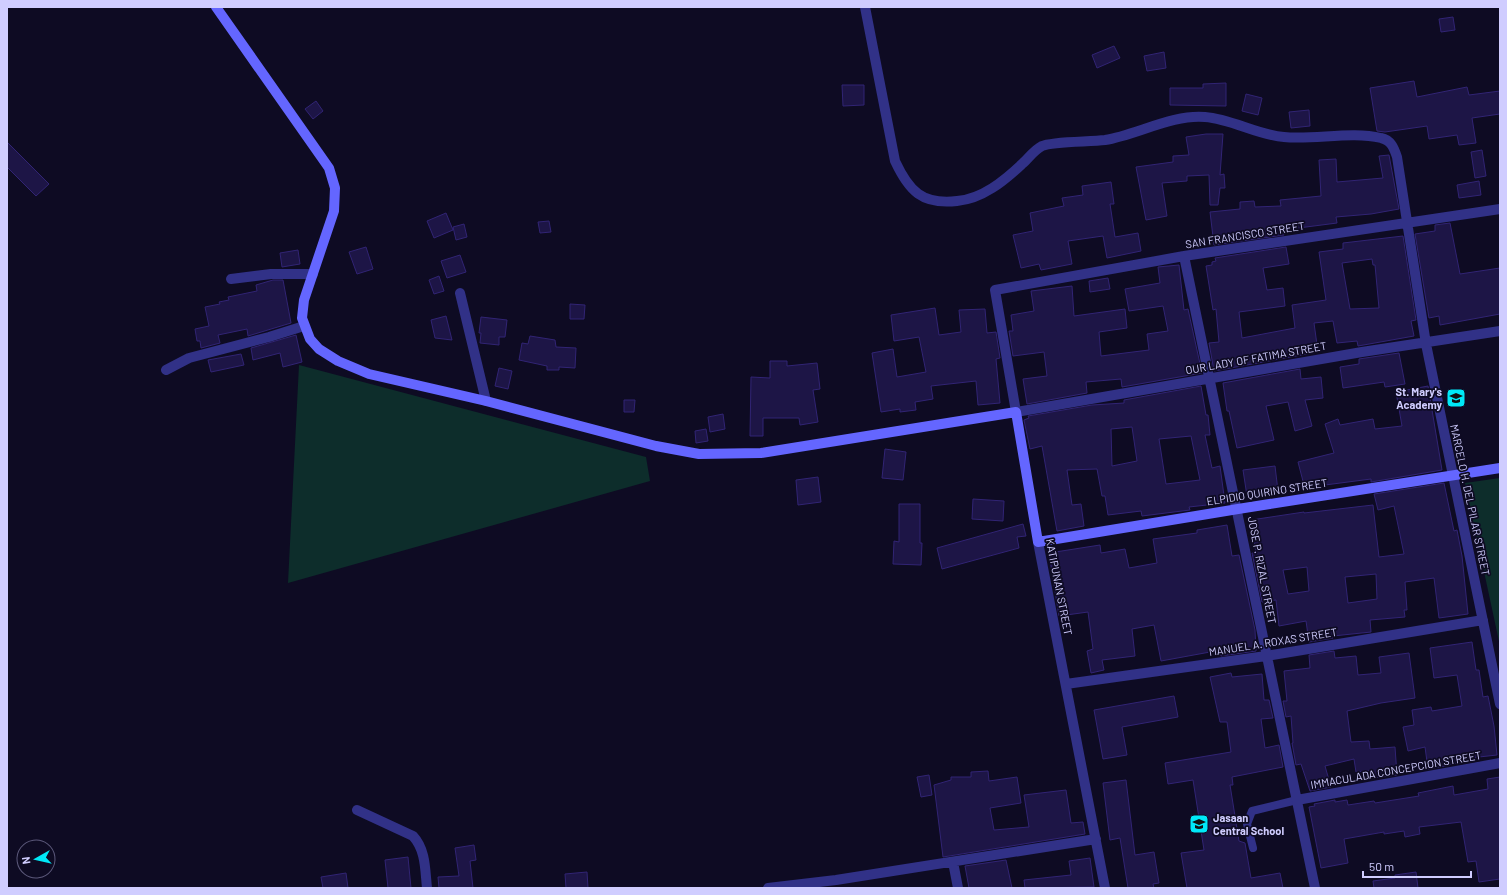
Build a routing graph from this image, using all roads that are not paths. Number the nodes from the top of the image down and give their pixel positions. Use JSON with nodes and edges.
{"nodes":[{"id":1,"x":216,"y":7,"type":"edge"},
{"id":2,"x":865,"y":7,"type":"edge"},
{"id":3,"x":1500,"y":208,"type":"edge"},
{"id":4,"x":1408,"y":222,"type":"junction"},
{"id":5,"x":1184,"y":256,"type":"junction"},
{"id":6,"x":313,"y":274,"type":"junction"},
{"id":7,"x":231,"y":279,"type":"dead end"},
{"id":8,"x":995,"y":290,"type":"joint"},
{"id":9,"x":460,"y":293,"type":"dead end"},
{"id":10,"x":304,"y":326,"type":"junction"},
{"id":11,"x":1500,"y":331,"type":"edge"},
{"id":12,"x":1426,"y":344,"type":"junction"},
{"id":13,"x":166,"y":370,"type":"dead end"},
{"id":14,"x":1210,"y":378,"type":"junction"},
{"id":15,"x":486,"y":401,"type":"junction"},
{"id":16,"x":1016,"y":412,"type":"junction"},
{"id":17,"x":1500,"y":468,"type":"edge"},
{"id":18,"x":1453,"y":476,"type":"junction"},
{"id":19,"x":1238,"y":509,"type":"junction"},
{"id":20,"x":1038,"y":542,"type":"junction"},
{"id":21,"x":1483,"y":620,"type":"junction"},
{"id":22,"x":1266,"y":656,"type":"junction"},
{"id":23,"x":1066,"y":684,"type":"junction"},
{"id":24,"x":1500,"y":704,"type":"edge"},
{"id":25,"x":1500,"y":763,"type":"edge"},
{"id":26,"x":1297,"y":800,"type":"junction"},
{"id":27,"x":357,"y":810,"type":"dead end"},
{"id":28,"x":1096,"y":839,"type":"junction"},
{"id":29,"x":1253,"y":848,"type":"dead end"},
{"id":30,"x":953,"y":862,"type":"junction"},
{"id":31,"x":836,"y":884,"type":"edge"},
{"id":32,"x":428,"y":888,"type":"edge"},
{"id":33,"x":768,"y":888,"type":"edge"},
{"id":34,"x":958,"y":888,"type":"edge"},
{"id":35,"x":1105,"y":888,"type":"edge"},
{"id":36,"x":1315,"y":888,"type":"edge"}],
"edges":[{"from":1,"to":6,"type":"street"},
{"from":2,"to":4,"type":"street","name":"MARCELO H. DEL PILAR STREET"},
{"from":3,"to":4,"type":"street","name":"SAN FRANCISCO STREET"},
{"from":4,"to":5,"type":"street","name":"SAN FRANCISCO STREET"},
{"from":4,"to":12,"type":"street","name":"MARCELO H. DEL PILAR STREET"},
{"from":5,"to":8,"type":"street","name":"SAN FRANCISCO STREET"},
{"from":5,"to":14,"type":"street","name":"JOSE P. RIZAL STREET"},
{"from":6,"to":7,"type":"street"},
{"from":6,"to":10,"type":"street"},
{"from":8,"to":16,"type":"street","name":"KATIPUNAN STREET"},
{"from":9,"to":15,"type":"street"},
{"from":10,"to":13,"type":"street"},
{"from":10,"to":15,"type":"street"},
{"from":11,"to":12,"type":"street","name":"OUR LADY OF FATIMA STREET"},
{"from":12,"to":14,"type":"street","name":"OUR LADY OF FATIMA STREET"},
{"from":12,"to":18,"type":"street","name":"MARCELO H. DEL PILAR STREET"},
{"from":14,"to":16,"type":"street","name":"OUR LADY OF FATIMA STREET"},
{"from":14,"to":19,"type":"street","name":"JOSE P. RIZAL STREET"},
{"from":15,"to":16,"type":"street"},
{"from":16,"to":20,"type":"street","name":"KATIPUNAN STREET"},
{"from":17,"to":18,"type":"street","name":"ELPIDIO QUIRINO STREET"},
{"from":18,"to":19,"type":"street","name":"ELPIDIO QUIRINO STREET"},
{"from":18,"to":21,"type":"street","name":"MARCELO H. DEL PILAR STREET"},
{"from":19,"to":20,"type":"street","name":"ELPIDIO QUIRINO STREET"},
{"from":19,"to":22,"type":"street","name":"JOSE P. RIZAL STREET"},
{"from":20,"to":23,"type":"street","name":"KATIPUNAN STREET"},
{"from":21,"to":22,"type":"street","name":"MANUEL A. ROXAS STREET"},
{"from":21,"to":24,"type":"street","name":"MARCELO H. DEL PILAR STREET"},
{"from":22,"to":23,"type":"street","name":"MANUEL A. ROXAS STREET"},
{"from":22,"to":26,"type":"street","name":"JOSE P. RIZAL STREET"},
{"from":23,"to":28,"type":"street","name":"KATIPUNAN STREET"},
{"from":25,"to":26,"type":"street","name":"IMMACULADA CONCEPCION STREET"},
{"from":26,"to":29,"type":"lane"},
{"from":26,"to":36,"type":"street","name":"JOSE P. RIZAL STREET"},
{"from":27,"to":32,"type":"street"},
{"from":28,"to":30,"type":"street"},
{"from":28,"to":35,"type":"street","name":"KATIPUNAN STREET"},
{"from":30,"to":31,"type":"street"},
{"from":30,"to":34,"type":"street"},
{"from":31,"to":33,"type":"street"}]}
